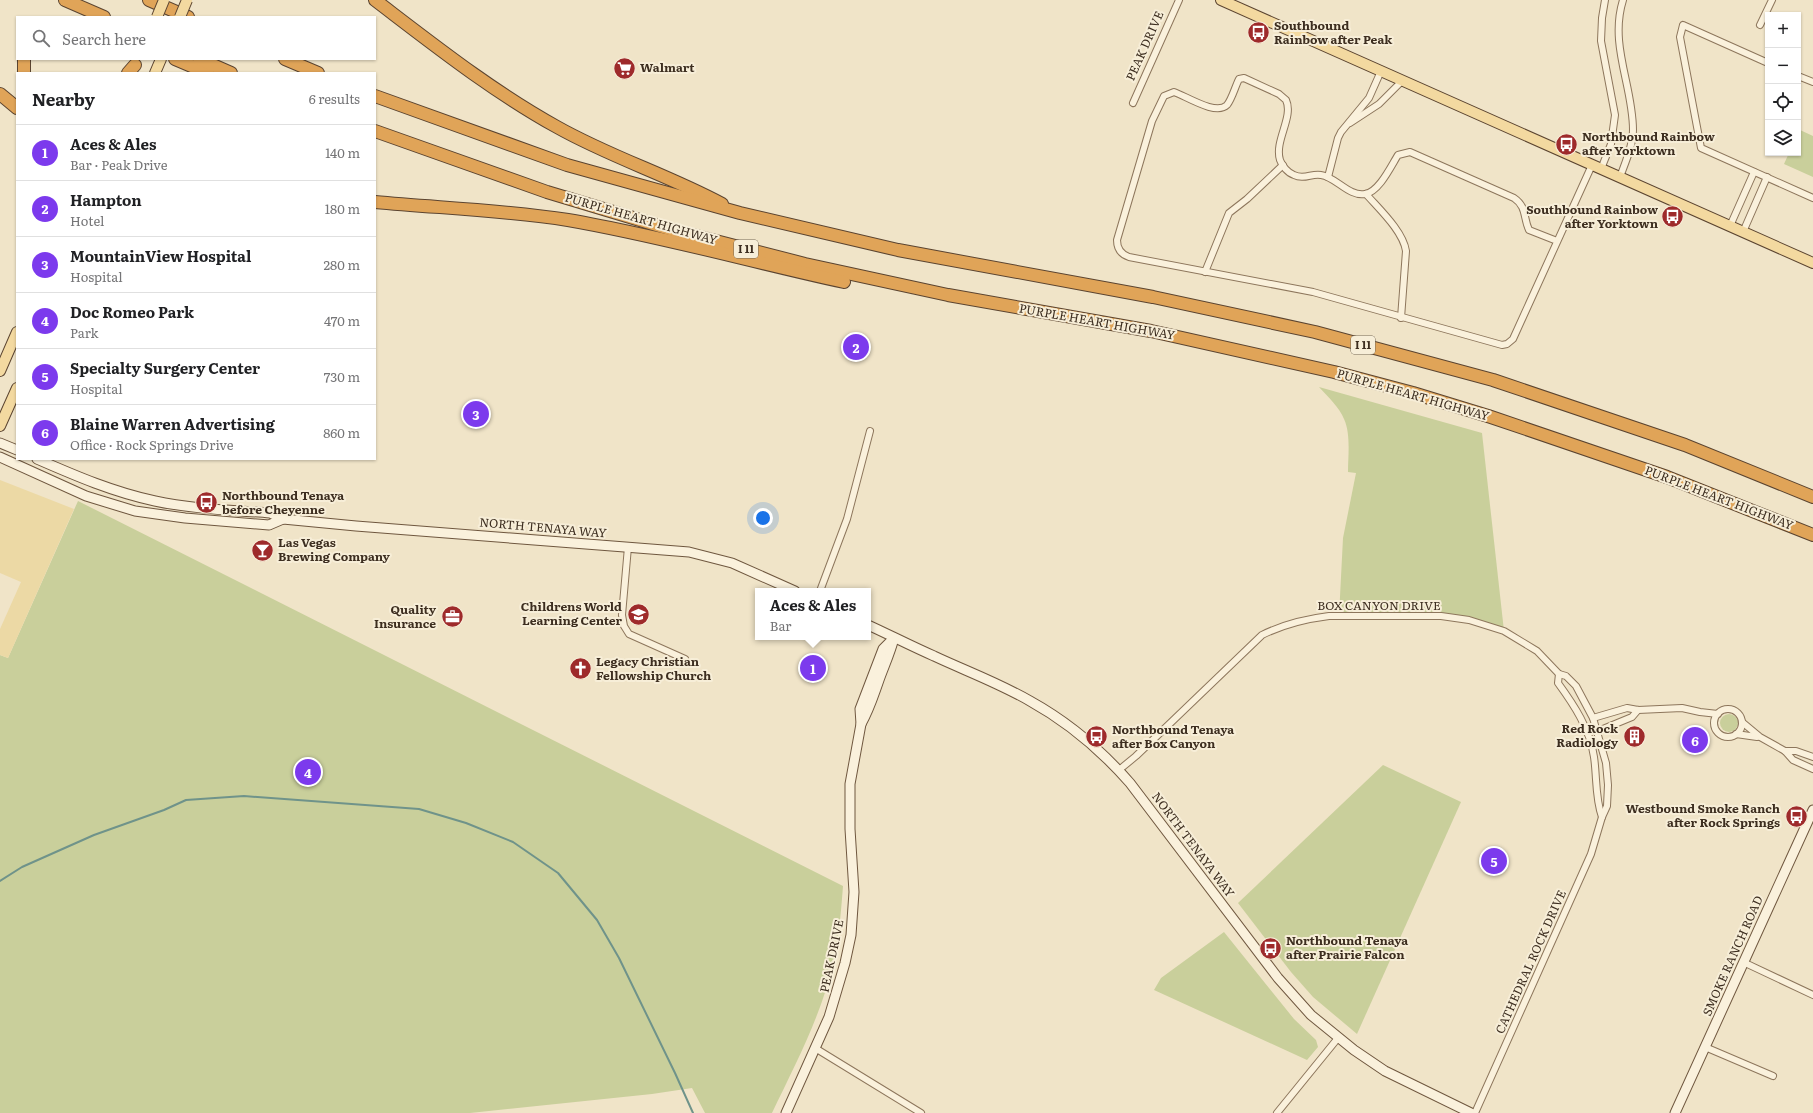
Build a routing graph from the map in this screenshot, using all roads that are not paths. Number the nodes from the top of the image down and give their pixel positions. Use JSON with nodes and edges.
{"nodes":[{"id":1,"x":65,"y":0,"type":"edge"},
{"id":2,"x":148,"y":0,"type":"edge"},
{"id":3,"x":187,"y":0,"type":"edge"},
{"id":4,"x":376,"y":0,"type":"edge"},
{"id":5,"x":1179,"y":0,"type":"edge"},
{"id":6,"x":1221,"y":0,"type":"edge"},
{"id":7,"x":1605,"y":0,"type":"edge"},
{"id":8,"x":1623,"y":0,"type":"edge"},
{"id":9,"x":1772,"y":0,"type":"edge"},
{"id":10,"x":163,"y":3,"type":"edge"},
{"id":11,"x":102,"y":16,"type":"edge"},
{"id":12,"x":156,"y":16,"type":"edge"},
{"id":13,"x":180,"y":16,"type":"edge"},
{"id":14,"x":186,"y":16,"type":"edge"},
{"id":15,"x":1760,"y":25,"type":"dead end"},
{"id":16,"x":24,"y":60,"type":"edge"},
{"id":17,"x":161,"y":60,"type":"edge"},
{"id":18,"x":177,"y":60,"type":"edge"},
{"id":19,"x":201,"y":60,"type":"edge"},
{"id":20,"x":287,"y":60,"type":"edge"},
{"id":21,"x":1765,"y":61,"type":"edge"},
{"id":22,"x":1381,"y":71,"type":"junction"},
{"id":23,"x":24,"y":72,"type":"edge"},
{"id":24,"x":155,"y":72,"type":"edge"},
{"id":25,"x":206,"y":72,"type":"edge"},
{"id":26,"x":229,"y":72,"type":"edge"},
{"id":27,"x":316,"y":72,"type":"edge"},
{"id":28,"x":1801,"y":77,"type":"edge"},
{"id":29,"x":1402,"y":81,"type":"junction"},
{"id":30,"x":1813,"y":82,"type":"edge"},
{"id":31,"x":0,"y":94,"type":"edge"},
{"id":32,"x":376,"y":96,"type":"edge"},
{"id":33,"x":1133,"y":103,"type":"dead end"},
{"id":34,"x":16,"y":107,"type":"edge"},
{"id":35,"x":1346,"y":126,"type":"junction"},
{"id":36,"x":376,"y":131,"type":"edge"},
{"id":37,"x":1283,"y":165,"type":"junction"},
{"id":38,"x":1597,"y":167,"type":"junction"},
{"id":39,"x":1754,"y":172,"type":"junction"},
{"id":40,"x":1328,"y":177,"type":"junction"},
{"id":41,"x":1620,"y":177,"type":"junction"},
{"id":42,"x":1767,"y":177,"type":"junction"},
{"id":43,"x":1366,"y":194,"type":"junction"},
{"id":44,"x":1813,"y":198,"type":"edge"},
{"id":45,"x":376,"y":202,"type":"edge"},
{"id":46,"x":740,"y":214,"type":"junction"},
{"id":47,"x":1730,"y":226,"type":"junction"},
{"id":48,"x":1743,"y":232,"type":"junction"},
{"id":49,"x":1557,"y":241,"type":"junction"},
{"id":50,"x":1813,"y":263,"type":"edge"},
{"id":51,"x":1205,"y":272,"type":"junction"},
{"id":52,"x":948,"y":295,"type":"junction"},
{"id":53,"x":1401,"y":318,"type":"junction"},
{"id":54,"x":16,"y":334,"type":"edge"},
{"id":55,"x":0,"y":371,"type":"edge"},
{"id":56,"x":16,"y":390,"type":"edge"},
{"id":57,"x":0,"y":426,"type":"edge"},
{"id":58,"x":870,"y":431,"type":"dead end"},
{"id":59,"x":0,"y":443,"type":"edge"},
{"id":60,"x":16,"y":450,"type":"edge"},
{"id":61,"x":0,"y":457,"type":"edge"},
{"id":62,"x":39,"y":460,"type":"edge"},
{"id":63,"x":1813,"y":497,"type":"edge"},
{"id":64,"x":283,"y":519,"type":"junction"},
{"id":65,"x":1813,"y":535,"type":"edge"},
{"id":66,"x":628,"y":547,"type":"junction"},
{"id":67,"x":788,"y":588,"type":"edge"},
{"id":68,"x":821,"y":588,"type":"edge"},
{"id":69,"x":871,"y":626,"type":"edge"},
{"id":70,"x":894,"y":638,"type":"junction"},
{"id":71,"x":685,"y":659,"type":"dead end"},
{"id":72,"x":1560,"y":674,"type":"junction"},
{"id":73,"x":1638,"y":710,"type":"junction"},
{"id":74,"x":1700,"y":712,"type":"junction"},
{"id":75,"x":1718,"y":714,"type":"junction"},
{"id":76,"x":1593,"y":718,"type":"junction"},
{"id":77,"x":1714,"y":722,"type":"junction"},
{"id":78,"x":1742,"y":722,"type":"junction"},
{"id":79,"x":1598,"y":731,"type":"junction"},
{"id":80,"x":1736,"y":734,"type":"junction"},
{"id":81,"x":1760,"y":737,"type":"junction"},
{"id":82,"x":1785,"y":751,"type":"junction"},
{"id":83,"x":1813,"y":758,"type":"edge"},
{"id":84,"x":1813,"y":769,"type":"edge"},
{"id":85,"x":1119,"y":770,"type":"junction"},
{"id":86,"x":1813,"y":810,"type":"edge"},
{"id":87,"x":1602,"y":817,"type":"junction"},
{"id":88,"x":1743,"y":962,"type":"junction"},
{"id":89,"x":1813,"y":995,"type":"edge"},
{"id":90,"x":1338,"y":1038,"type":"junction"},
{"id":91,"x":1705,"y":1047,"type":"junction"},
{"id":92,"x":815,"y":1048,"type":"junction"},
{"id":93,"x":1772,"y":1076,"type":"dead end"},
{"id":94,"x":786,"y":1113,"type":"edge"},
{"id":95,"x":921,"y":1113,"type":"edge"},
{"id":96,"x":1277,"y":1113,"type":"edge"},
{"id":97,"x":1471,"y":1113,"type":"edge"},
{"id":98,"x":1475,"y":1113,"type":"edge"},
{"id":99,"x":1675,"y":1113,"type":"edge"}],
"edges":[{"from":1,"to":11,"type":"highway"},
{"from":2,"to":10,"type":"highway"},
{"from":3,"to":13,"type":"main road","bridge":true},
{"from":4,"to":46,"type":"highway"},
{"from":5,"to":33,"type":"street","name":"PEAK DRIVE"},
{"from":6,"to":22,"type":"main road"},
{"from":7,"to":38,"type":"street"},
{"from":8,"to":41,"type":"street"},
{"from":9,"to":15,"type":"street"},
{"from":10,"to":12,"type":"main road","bridge":true},
{"from":10,"to":14,"type":"highway"},
{"from":16,"to":23,"type":"highway"},
{"from":17,"to":24,"type":"main road"},
{"from":18,"to":25,"type":"highway"},
{"from":19,"to":26,"type":"highway"},
{"from":20,"to":27,"type":"highway"},
{"from":21,"to":39,"type":"street"},
{"from":22,"to":29,"type":"main road"},
{"from":22,"to":35,"type":"street"},
{"from":28,"to":30,"type":"street"},
{"from":29,"to":35,"type":"street"},
{"from":29,"to":38,"type":"main road"},
{"from":31,"to":34,"type":"highway"},
{"from":32,"to":46,"type":"highway","number":"I 11"},
{"from":35,"to":40,"type":"street"},
{"from":36,"to":52,"type":"highway","name":"PURPLE HEART HIGHWAY","number":"I 11"},
{"from":37,"to":40,"type":"street"},
{"from":37,"to":51,"type":"street"},
{"from":37,"to":51,"type":"street"},
{"from":38,"to":41,"type":"main road"},
{"from":38,"to":49,"type":"street"},
{"from":39,"to":42,"type":"street"},
{"from":39,"to":47,"type":"street"},
{"from":40,"to":43,"type":"street"},
{"from":41,"to":47,"type":"main road"},
{"from":42,"to":44,"type":"street"},
{"from":42,"to":48,"type":"street"},
{"from":43,"to":49,"type":"street"},
{"from":43,"to":53,"type":"street"},
{"from":45,"to":52,"type":"highway"},
{"from":46,"to":63,"type":"highway","number":"I 11"},
{"from":47,"to":48,"type":"main road"},
{"from":48,"to":50,"type":"main road"},
{"from":49,"to":53,"type":"street"},
{"from":51,"to":53,"type":"street"},
{"from":52,"to":65,"type":"highway","name":"PURPLE HEART HIGHWAY","number":"I 11"},
{"from":54,"to":55,"type":"main road"},
{"from":56,"to":57,"type":"main road"},
{"from":58,"to":68,"type":"street"},
{"from":59,"to":60,"type":"main road"},
{"from":61,"to":64,"type":"main road","name":"NORTH TENAYA WAY"},
{"from":62,"to":64,"type":"main road","name":"NORTH TENAYA WAY"},
{"from":64,"to":66,"type":"main road","name":"NORTH TENAYA WAY"},
{"from":66,"to":67,"type":"main road","name":"NORTH TENAYA WAY"},
{"from":66,"to":71,"type":"street"},
{"from":69,"to":70,"type":"main road","name":"NORTH TENAYA WAY"},
{"from":70,"to":85,"type":"main road","name":"NORTH TENAYA WAY"},
{"from":70,"to":92,"type":"main road","name":"PEAK DRIVE"},
{"from":72,"to":76,"type":"street","name":"BOX CANYON DRIVE"},
{"from":72,"to":85,"type":"street","name":"BOX CANYON DRIVE"},
{"from":72,"to":87,"type":"street"},
{"from":73,"to":74,"type":"street"},
{"from":73,"to":76,"type":"street"},
{"from":73,"to":79,"type":"street"},
{"from":74,"to":75,"type":"street"},
{"from":74,"to":77,"type":"street"},
{"from":75,"to":77,"type":"street"},
{"from":75,"to":78,"type":"street"},
{"from":76,"to":79,"type":"street","name":"CATHEDRAL ROCK DRIVE"},
{"from":77,"to":80,"type":"street"},
{"from":78,"to":80,"type":"street"},
{"from":78,"to":81,"type":"street"},
{"from":79,"to":87,"type":"street","name":"CATHEDRAL ROCK DRIVE"},
{"from":80,"to":81,"type":"street"},
{"from":81,"to":82,"type":"street"},
{"from":82,"to":83,"type":"street"},
{"from":82,"to":84,"type":"street"},
{"from":85,"to":90,"type":"main road","name":"NORTH TENAYA WAY"},
{"from":86,"to":88,"type":"main road","name":"SMOKE RANCH ROAD"},
{"from":87,"to":98,"type":"street","name":"CATHEDRAL ROCK DRIVE"},
{"from":88,"to":89,"type":"street"},
{"from":88,"to":91,"type":"main road","name":"SMOKE RANCH ROAD"},
{"from":90,"to":96,"type":"street"},
{"from":90,"to":97,"type":"main road","name":"NORTH TENAYA WAY"},
{"from":91,"to":93,"type":"street"},
{"from":91,"to":99,"type":"main road","name":"SMOKE RANCH ROAD"},
{"from":92,"to":94,"type":"main road","name":"PEAK DRIVE"},
{"from":92,"to":95,"type":"street"}]}
